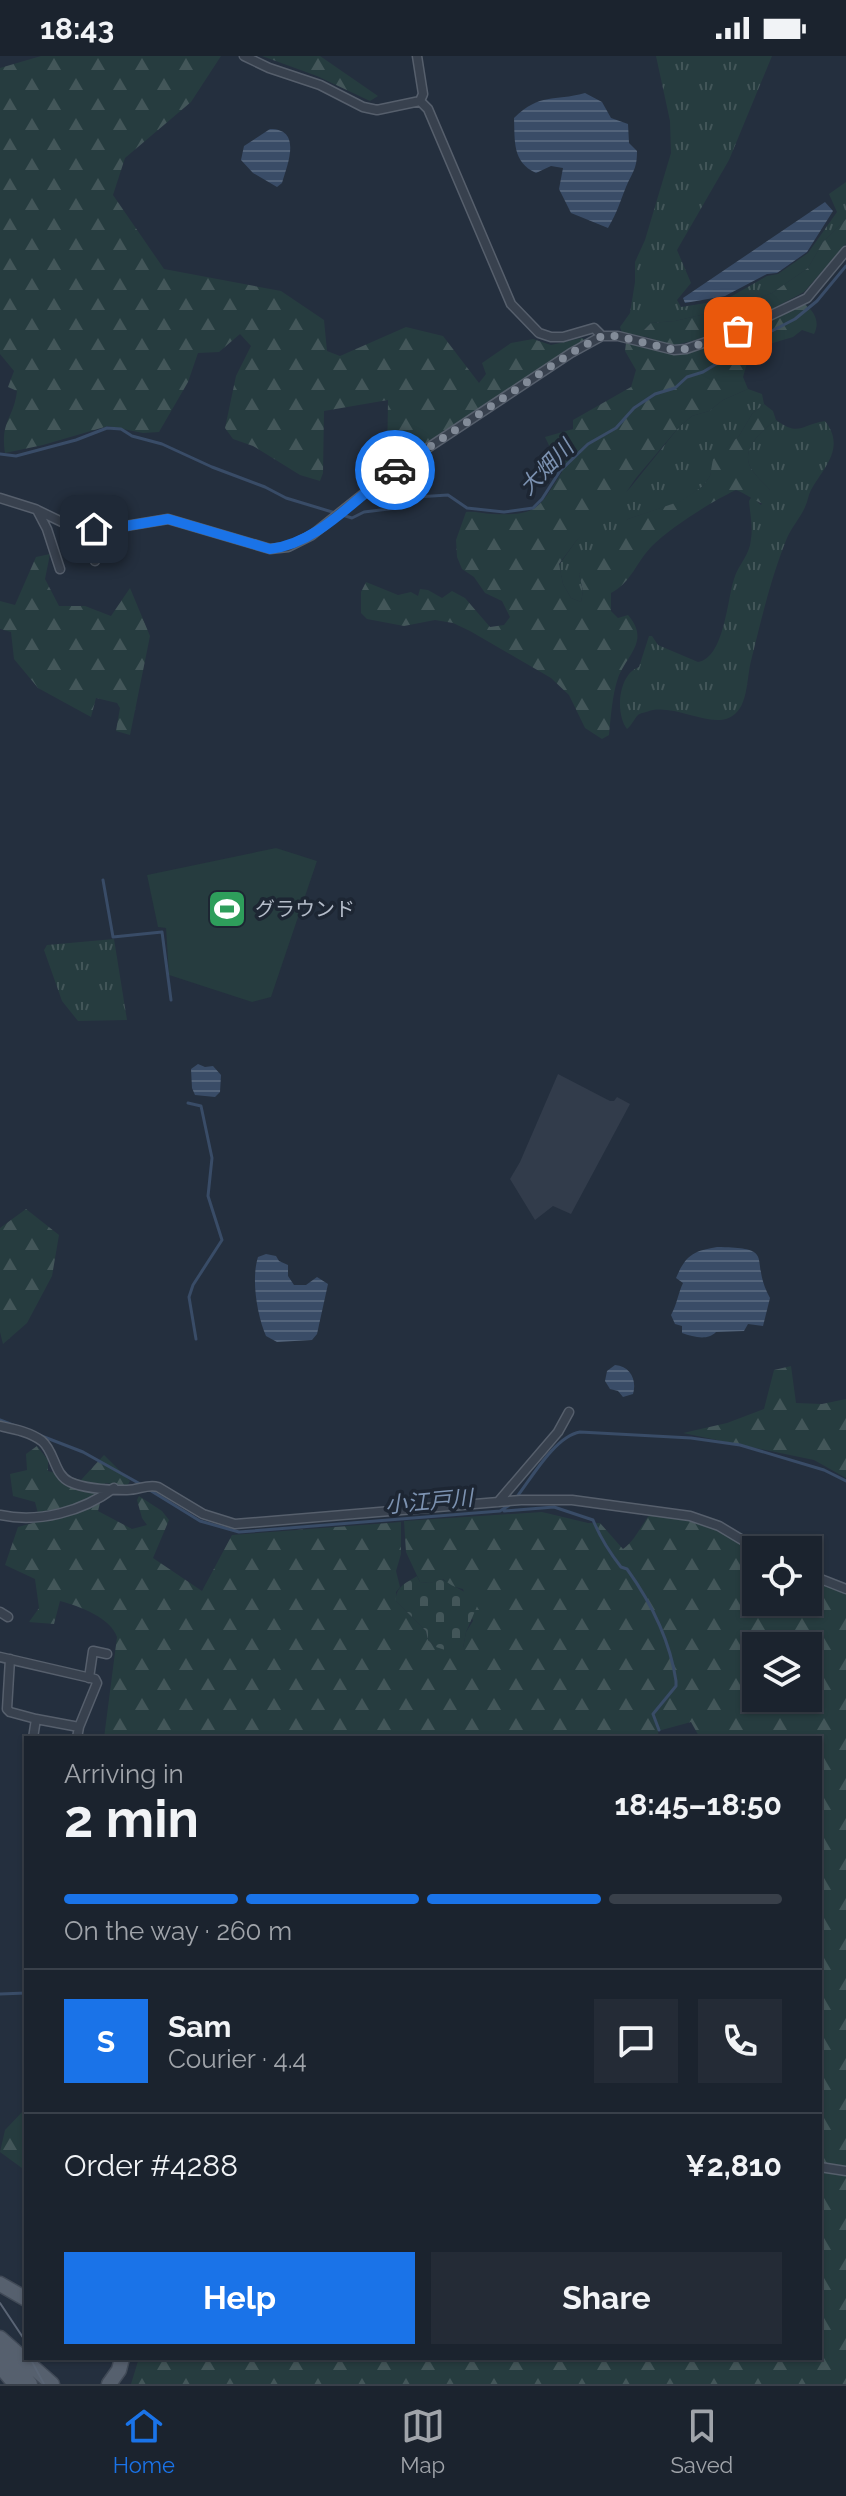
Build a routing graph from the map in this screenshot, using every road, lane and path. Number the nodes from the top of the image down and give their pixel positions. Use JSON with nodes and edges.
{"nodes":[{"id":1,"x":244,"y":56,"type":"edge"},
{"id":2,"x":417,"y":56,"type":"edge"},
{"id":3,"x":420,"y":101,"type":"junction"},
{"id":4,"x":846,"y":251,"type":"edge"},
{"id":5,"x":602,"y":336,"type":"junction"},
{"id":6,"x":0,"y":498,"type":"edge"},
{"id":7,"x":36,"y":509,"type":"junction"},
{"id":8,"x":94,"y":529,"type":"junction"},
{"id":9,"x":95,"y":561,"type":"dead end"},
{"id":10,"x":60,"y":569,"type":"dead end"},
{"id":11,"x":569,"y":1412,"type":"dead end"},
{"id":12,"x":0,"y":1426,"type":"edge"},
{"id":13,"x":114,"y":1488,"type":"junction"},
{"id":14,"x":501,"y":1502,"type":"junction"},
{"id":15,"x":0,"y":1515,"type":"edge"},
{"id":16,"x":742,"y":1540,"type":"edge"},
{"id":17,"x":822,"y":1580,"type":"edge"},
{"id":18,"x":846,"y":1589,"type":"edge"},
{"id":19,"x":107,"y":1654,"type":"dead end"},
{"id":20,"x":5,"y":1658,"type":"edge"},
{"id":21,"x":89,"y":1678,"type":"junction"},
{"id":22,"x":36,"y":1719,"type":"junction"},
{"id":23,"x":79,"y":1727,"type":"junction"},
{"id":24,"x":33,"y":1736,"type":"edge"},
{"id":25,"x":77,"y":1736,"type":"edge"},
{"id":26,"x":822,"y":2167,"type":"edge"},
{"id":27,"x":846,"y":2171,"type":"edge"},
{"id":28,"x":0,"y":2284,"type":"edge"},
{"id":29,"x":24,"y":2298,"type":"edge"},
{"id":30,"x":0,"y":2338,"type":"edge"},
{"id":31,"x":0,"y":2350,"type":"edge"},
{"id":32,"x":24,"y":2359,"type":"edge"},
{"id":33,"x":25,"y":2360,"type":"edge"},
{"id":34,"x":122,"y":2360,"type":"edge"},
{"id":35,"x":123,"y":2360,"type":"edge"},
{"id":36,"x":0,"y":2366,"type":"edge"},
{"id":37,"x":0,"y":2375,"type":"edge"},
{"id":38,"x":5,"y":2384,"type":"edge"},
{"id":39,"x":15,"y":2384,"type":"edge"},
{"id":40,"x":30,"y":2384,"type":"edge"},
{"id":41,"x":52,"y":2384,"type":"edge"},
{"id":42,"x":109,"y":2384,"type":"edge"},
{"id":43,"x":119,"y":2384,"type":"edge"}],
"edges":[{"from":1,"to":3,"type":"street"},
{"from":2,"to":3,"type":"street"},
{"from":3,"to":5,"type":"street"},
{"from":4,"to":5,"type":"street"},
{"from":5,"to":8,"type":"street"},
{"from":6,"to":7,"type":"street"},
{"from":7,"to":8,"type":"street"},
{"from":7,"to":10,"type":"street"},
{"from":8,"to":9,"type":"street"},
{"from":11,"to":14,"type":"street"},
{"from":12,"to":13,"type":"street"},
{"from":13,"to":14,"type":"street"},
{"from":13,"to":15,"type":"street"},
{"from":14,"to":16,"type":"street"},
{"from":17,"to":18,"type":"street"},
{"from":19,"to":21,"type":"street"},
{"from":20,"to":21,"type":"street"},
{"from":20,"to":22,"type":"street"},
{"from":21,"to":23,"type":"street"},
{"from":22,"to":23,"type":"street"},
{"from":22,"to":24,"type":"street"},
{"from":23,"to":25,"type":"street"},
{"from":26,"to":27,"type":"street"},
{"from":28,"to":29,"type":"main road"},
{"from":30,"to":32,"type":"main road"},
{"from":31,"to":40,"type":"main road"},
{"from":33,"to":41,"type":"main road"},
{"from":34,"to":42,"type":"main road"},
{"from":35,"to":43,"type":"main road"},
{"from":36,"to":39,"type":"main road"},
{"from":37,"to":38,"type":"main road"}]}
